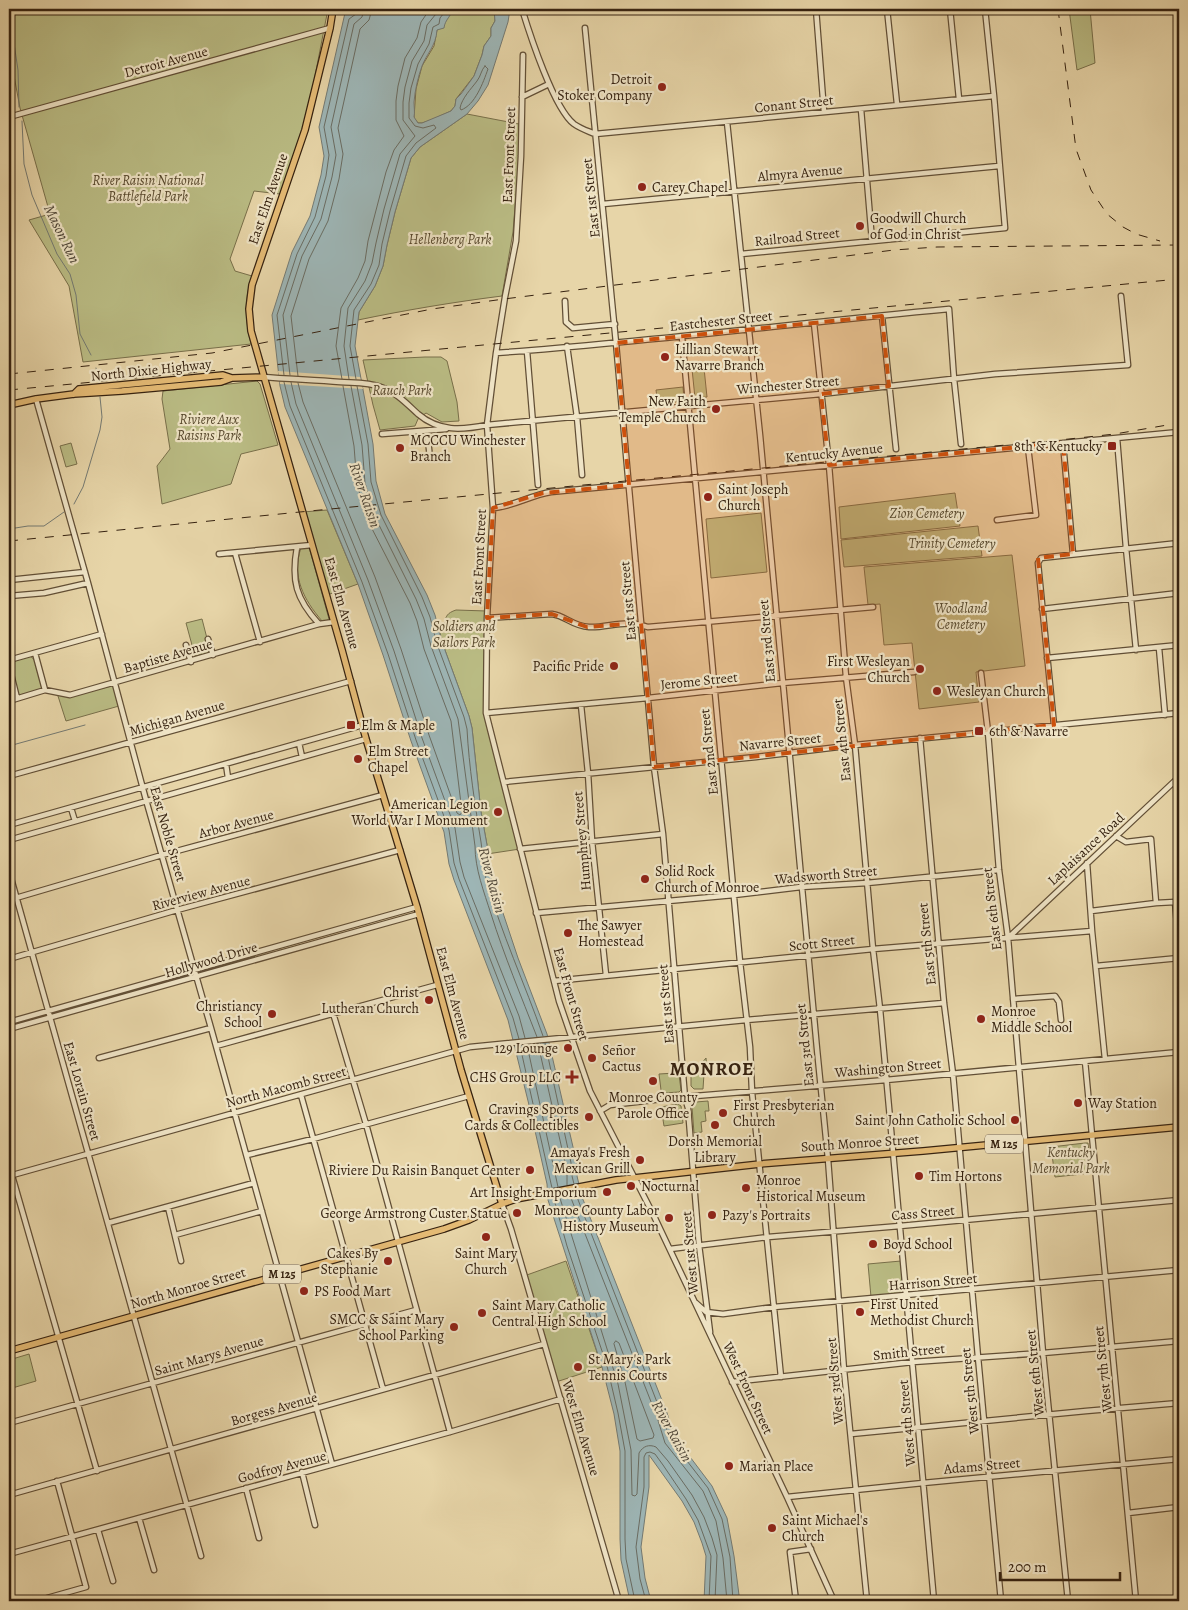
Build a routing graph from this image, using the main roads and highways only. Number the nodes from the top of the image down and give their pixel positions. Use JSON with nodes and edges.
{"nodes":[{"id":1,"x":333,"y":9,"type":"edge"},
{"id":2,"x":263,"y":376,"type":"junction"},
{"id":3,"x":9,"y":405,"type":"edge"},
{"id":4,"x":1178,"y":1127,"type":"edge"},
{"id":5,"x":545,"y":1193,"type":"joint"},
{"id":6,"x":502,"y":1204,"type":"junction"},
{"id":7,"x":9,"y":1351,"type":"edge"}],
"edges":[{"from":1,"to":2,"type":"main road","name":"East Elm Avenue"},
{"from":2,"to":3,"type":"main road","name":"North Dixie Highway"},
{"from":2,"to":6,"type":"main road","name":"East Elm Avenue"},
{"from":4,"to":5,"type":"main road","name":"South Monroe Street","number":"M 125"},
{"from":5,"to":6,"type":"main road","name":"North Monroe Street","number":"M 125"},
{"from":6,"to":7,"type":"main road","name":"North Monroe Street","number":"M 125"}]}
